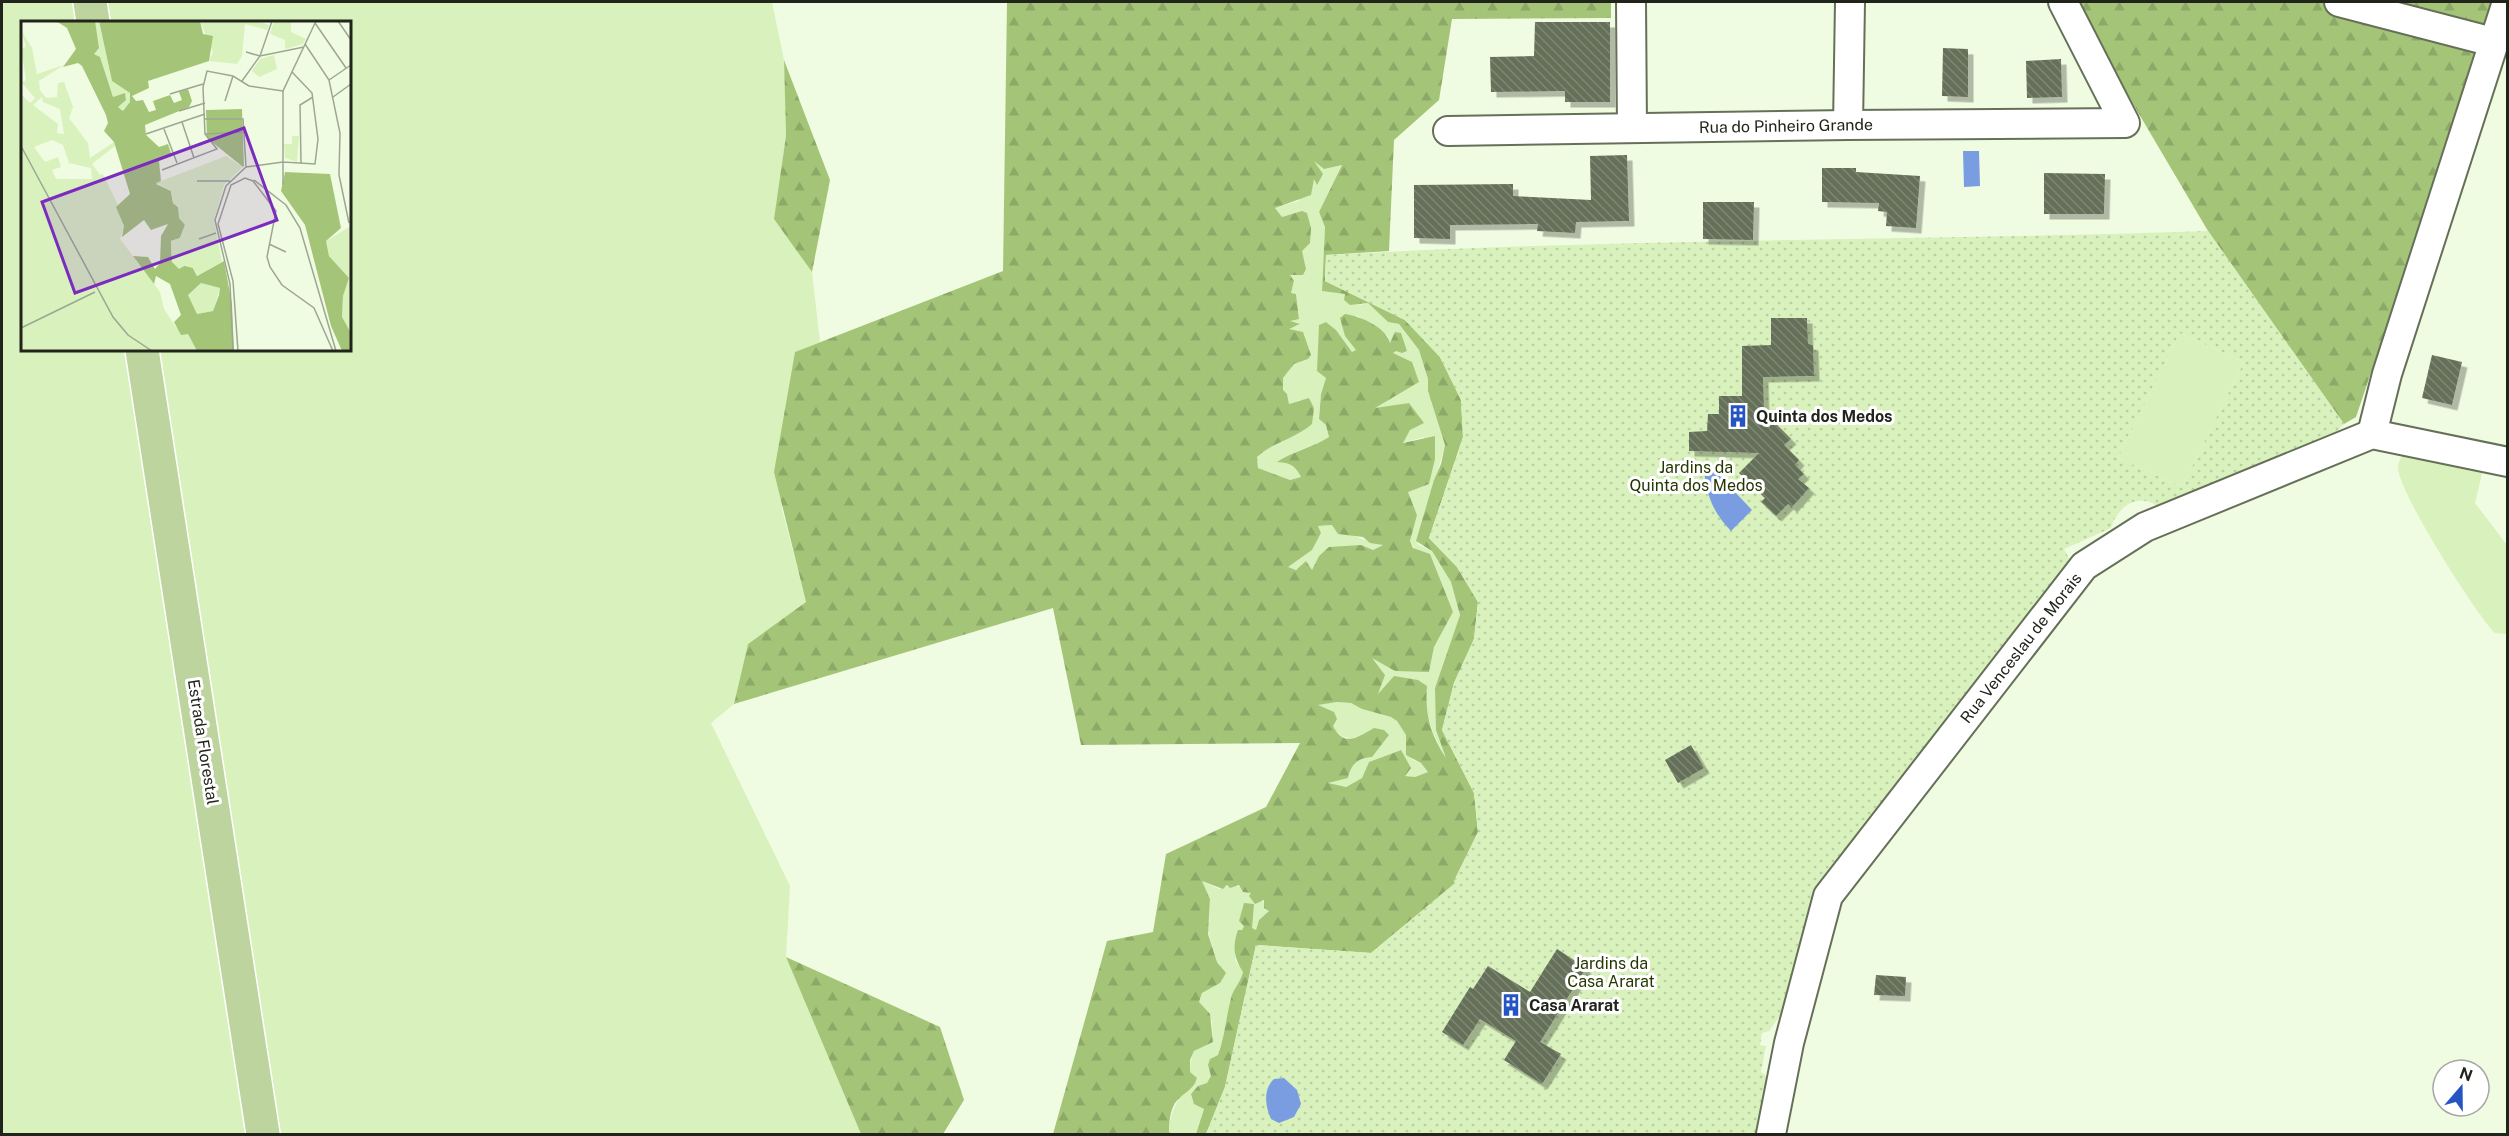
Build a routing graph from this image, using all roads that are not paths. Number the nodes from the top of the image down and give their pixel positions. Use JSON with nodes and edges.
{"nodes":[{"id":1,"x":90,"y":2,"type":"edge"},
{"id":2,"x":1631,"y":2,"type":"edge"},
{"id":3,"x":1850,"y":2,"type":"edge"},
{"id":4,"x":2063,"y":2,"type":"edge"},
{"id":5,"x":2340,"y":2,"type":"edge"},
{"id":6,"x":2507,"y":2,"type":"edge"},
{"id":7,"x":93,"y":21,"type":"edge"},
{"id":8,"x":2493,"y":42,"type":"junction"},
{"id":9,"x":1848,"y":125,"type":"junction"},
{"id":10,"x":1632,"y":128,"type":"junction"},
{"id":11,"x":1448,"y":131,"type":"dead end"},
{"id":12,"x":142,"y":351,"type":"edge"},
{"id":13,"x":2372,"y":434,"type":"junction"},
{"id":14,"x":2508,"y":462,"type":"edge"},
{"id":15,"x":263,"y":1134,"type":"edge"},
{"id":16,"x":1771,"y":1134,"type":"edge"}],
"edges":[{"from":1,"to":7,"type":"main road"},
{"from":2,"to":10,"type":"street"},
{"from":3,"to":9,"type":"street"},
{"from":4,"to":9,"type":"street","name":"Rua do Pinheiro Grande"},
{"from":5,"to":8,"type":"street"},
{"from":6,"to":8,"type":"street"},
{"from":8,"to":13,"type":"street"},
{"from":9,"to":10,"type":"street","name":"Rua do Pinheiro Grande"},
{"from":10,"to":11,"type":"street","name":"Rua do Pinheiro Grande"},
{"from":12,"to":15,"type":"main road","name":"Estrada Florestal"},
{"from":13,"to":14,"type":"street"},
{"from":13,"to":16,"type":"street","name":"Rua Venceslau de Morais"}]}
